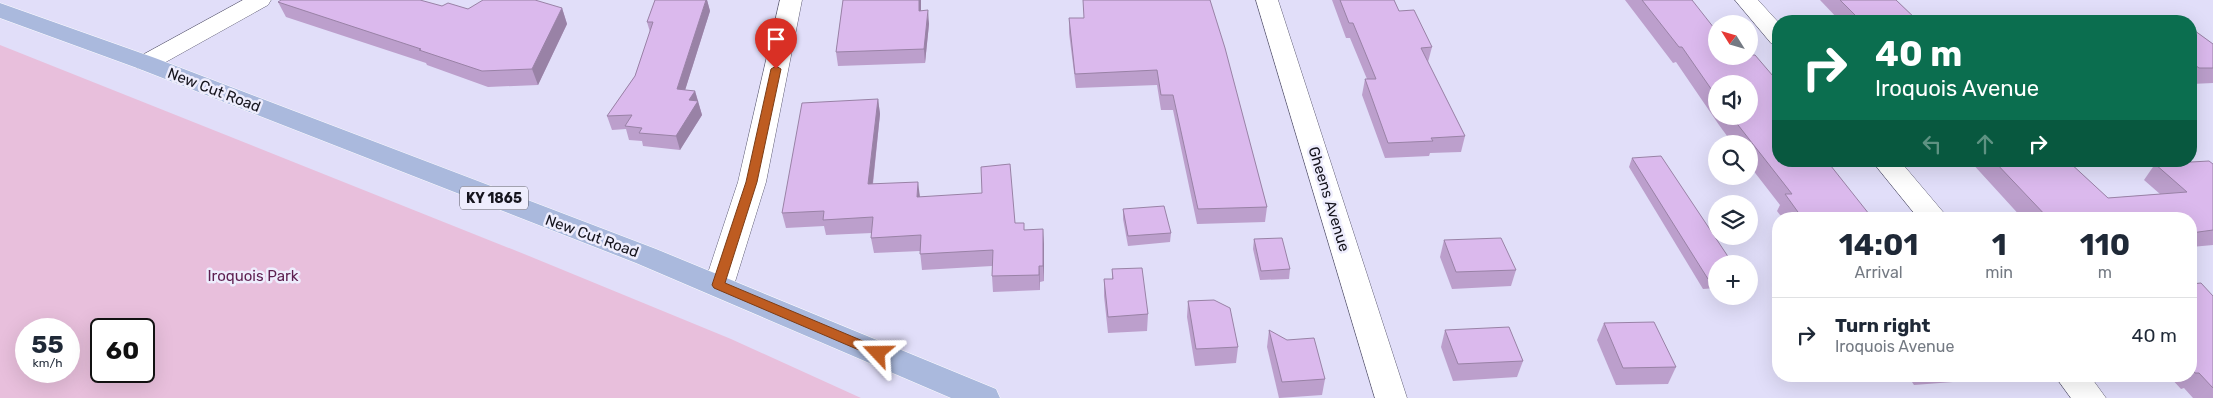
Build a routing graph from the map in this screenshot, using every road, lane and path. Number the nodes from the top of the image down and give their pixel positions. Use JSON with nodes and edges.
{"nodes":[{"id":1,"x":260,"y":0,"type":"edge"},
{"id":2,"x":791,"y":0,"type":"edge"},
{"id":3,"x":1267,"y":0,"type":"edge"},
{"id":4,"x":1746,"y":0,"type":"edge"},
{"id":5,"x":0,"y":10,"type":"edge"},
{"id":6,"x":1772,"y":30,"type":"edge"},
{"id":7,"x":146,"y":63,"type":"junction"},
{"id":8,"x":1890,"y":167,"type":"edge"},
{"id":9,"x":1929,"y":212,"type":"edge"},
{"id":10,"x":719,"y":285,"type":"junction"},
{"id":11,"x":2076,"y":382,"type":"edge"},
{"id":12,"x":984,"y":398,"type":"edge"},
{"id":13,"x":1391,"y":398,"type":"edge"},
{"id":14,"x":2090,"y":398,"type":"edge"}],
"edges":[{"from":1,"to":7,"type":"street"},
{"from":2,"to":10,"type":"street"},
{"from":3,"to":13,"type":"street","name":"Gheens Avenue"},
{"from":4,"to":6,"type":"street"},
{"from":5,"to":7,"type":"main road","name":"New Cut Road","number":"KY 1865"},
{"from":7,"to":10,"type":"main road","name":"New Cut Road","number":"KY 1865"},
{"from":8,"to":9,"type":"street"},
{"from":10,"to":12,"type":"main road","name":"New Cut Road","number":"KY 1865"},
{"from":11,"to":14,"type":"street"}]}
